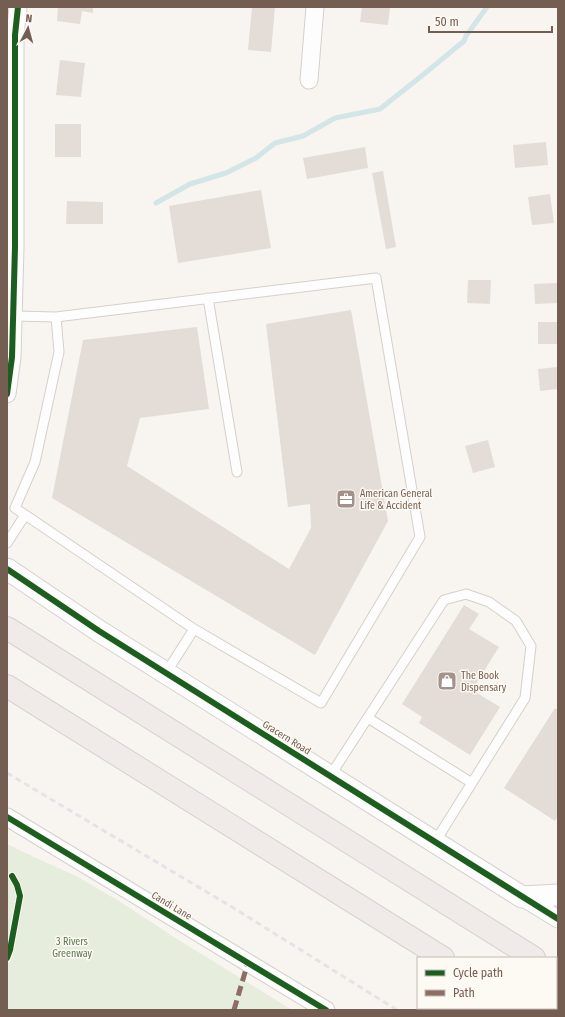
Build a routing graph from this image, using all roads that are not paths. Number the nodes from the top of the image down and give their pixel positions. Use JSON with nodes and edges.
{"nodes":[{"id":1,"x":18,"y":7,"type":"edge"},
{"id":2,"x":315,"y":7,"type":"edge"},
{"id":3,"x":309,"y":80,"type":"dead end"},
{"id":4,"x":11,"y":174,"type":"edge"},
{"id":5,"x":11,"y":290,"type":"edge"},
{"id":6,"x":208,"y":298,"type":"junction"},
{"id":7,"x":14,"y":316,"type":"junction"},
{"id":8,"x":56,"y":317,"type":"junction"},
{"id":9,"x":7,"y":394,"type":"edge"},
{"id":10,"x":237,"y":472,"type":"dead end"},
{"id":11,"x":25,"y":515,"type":"junction"},
{"id":12,"x":7,"y":543,"type":"edge"},
{"id":13,"x":7,"y":569,"type":"edge"},
{"id":14,"x":7,"y":628,"type":"edge"},
{"id":15,"x":194,"y":629,"type":"junction"},
{"id":16,"x":166,"y":673,"type":"junction"},
{"id":17,"x":7,"y":686,"type":"edge"},
{"id":18,"x":368,"y":718,"type":"junction"},
{"id":19,"x":330,"y":776,"type":"junction"},
{"id":20,"x":472,"y":783,"type":"junction"},
{"id":21,"x":7,"y":817,"type":"edge"},
{"id":22,"x":435,"y":842,"type":"junction"},
{"id":23,"x":558,"y":895,"type":"edge"},
{"id":24,"x":522,"y":897,"type":"junction"},
{"id":25,"x":558,"y":919,"type":"edge"},
{"id":26,"x":441,"y":957,"type":"edge"},
{"id":27,"x":532,"y":957,"type":"edge"},
{"id":28,"x":326,"y":1010,"type":"edge"}],
"edges":[{"from":1,"to":4,"type":"street"},
{"from":2,"to":3,"type":"street"},
{"from":4,"to":5,"type":"street"},
{"from":5,"to":7,"type":"street"},
{"from":6,"to":8,"type":"lane"},
{"from":6,"to":10,"type":"lane"},
{"from":6,"to":15,"type":"lane"},
{"from":7,"to":8,"type":"lane"},
{"from":7,"to":9,"type":"street"},
{"from":8,"to":11,"type":"lane"},
{"from":11,"to":12,"type":"lane"},
{"from":11,"to":15,"type":"lane"},
{"from":13,"to":16,"type":"street","name":"Gracern Road"},
{"from":14,"to":27,"type":"highway"},
{"from":15,"to":16,"type":"lane"},
{"from":16,"to":19,"type":"street","name":"Gracern Road"},
{"from":17,"to":26,"type":"highway"},
{"from":18,"to":19,"type":"lane"},
{"from":18,"to":20,"type":"lane"},
{"from":18,"to":20,"type":"lane"},
{"from":19,"to":22,"type":"street","name":"Gracern Road"},
{"from":20,"to":22,"type":"lane"},
{"from":21,"to":28,"type":"street","name":"Candi Lane"},
{"from":22,"to":24,"type":"street","name":"Gracern Road"},
{"from":23,"to":24,"type":"street"},
{"from":24,"to":25,"type":"street","name":"Gracern Road"}]}
